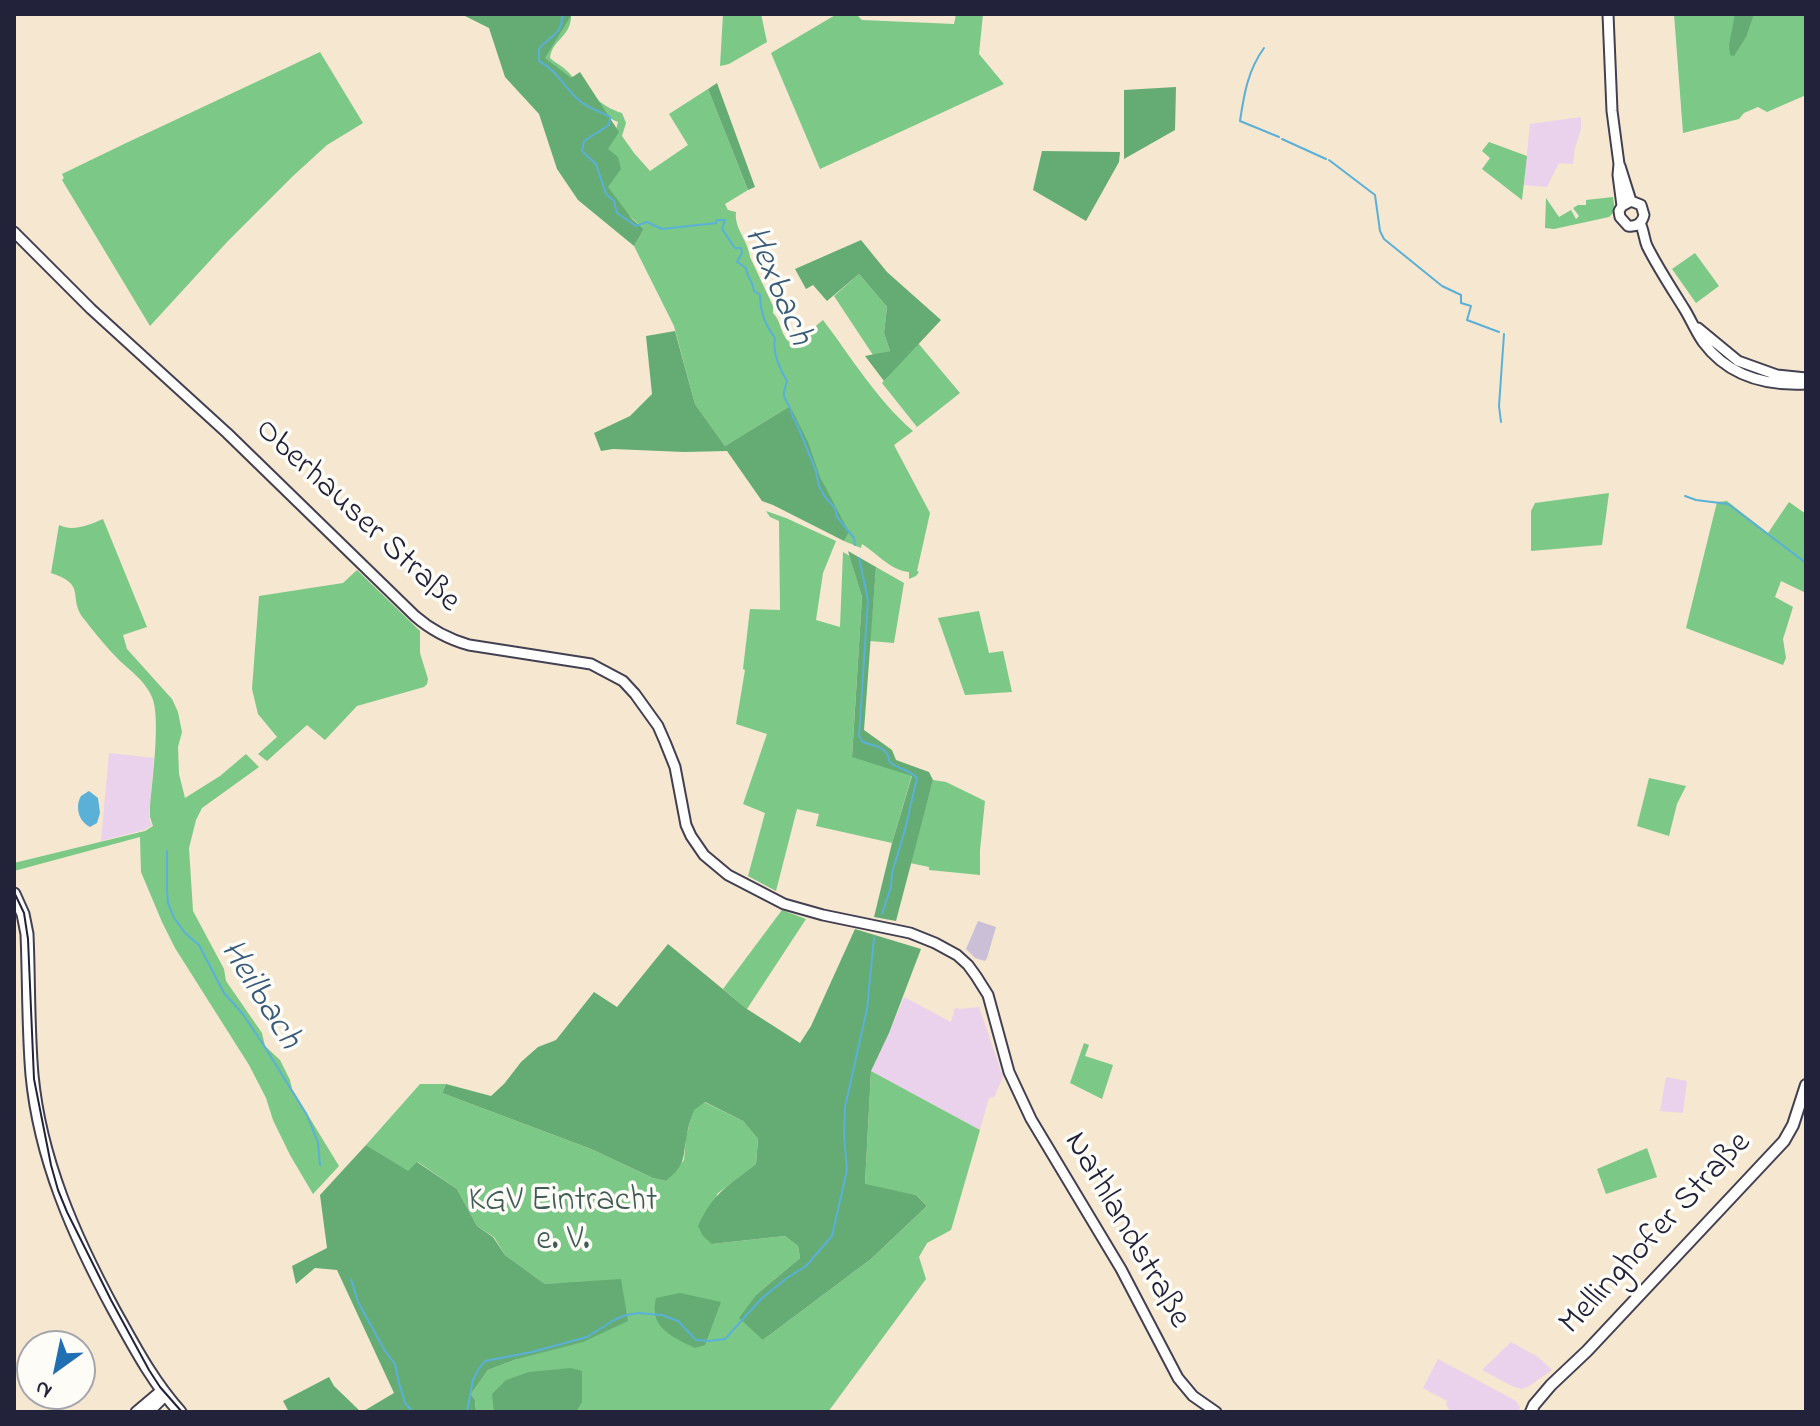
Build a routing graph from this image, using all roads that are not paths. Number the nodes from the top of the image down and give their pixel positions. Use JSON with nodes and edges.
{"nodes":[{"id":1,"x":1608,"y":14,"type":"edge"},
{"id":2,"x":1626,"y":203,"type":"junction"},
{"id":3,"x":1636,"y":225,"type":"junction"},
{"id":4,"x":14,"y":232,"type":"edge"},
{"id":5,"x":1695,"y":326,"type":"junction"},
{"id":6,"x":1806,"y":381,"type":"edge"},
{"id":7,"x":14,"y":894,"type":"edge"},
{"id":8,"x":1006,"y":1063,"type":"joint"},
{"id":9,"x":1806,"y":1085,"type":"edge"},
{"id":10,"x":162,"y":1390,"type":"junction"},
{"id":11,"x":136,"y":1412,"type":"edge"},
{"id":12,"x":149,"y":1412,"type":"edge"},
{"id":13,"x":180,"y":1412,"type":"edge"},
{"id":14,"x":1216,"y":1412,"type":"edge"},
{"id":15,"x":1531,"y":1412,"type":"edge"}],
"edges":[{"from":1,"to":2,"type":"street"},
{"from":2,"to":3,"type":"street"},
{"from":2,"to":3,"type":"street"},
{"from":3,"to":5,"type":"street"},
{"from":4,"to":8,"type":"street","name":"Oberhauser Straße"},
{"from":5,"to":6,"type":"street"},
{"from":5,"to":6,"type":"street"},
{"from":7,"to":10,"type":"main road"},
{"from":8,"to":14,"type":"street","name":"Nathlandstraße"},
{"from":9,"to":15,"type":"main road","name":"Mellinghofer Straße"},
{"from":10,"to":11,"type":"street"},
{"from":10,"to":12,"type":"street"},
{"from":10,"to":13,"type":"main road"}]}
